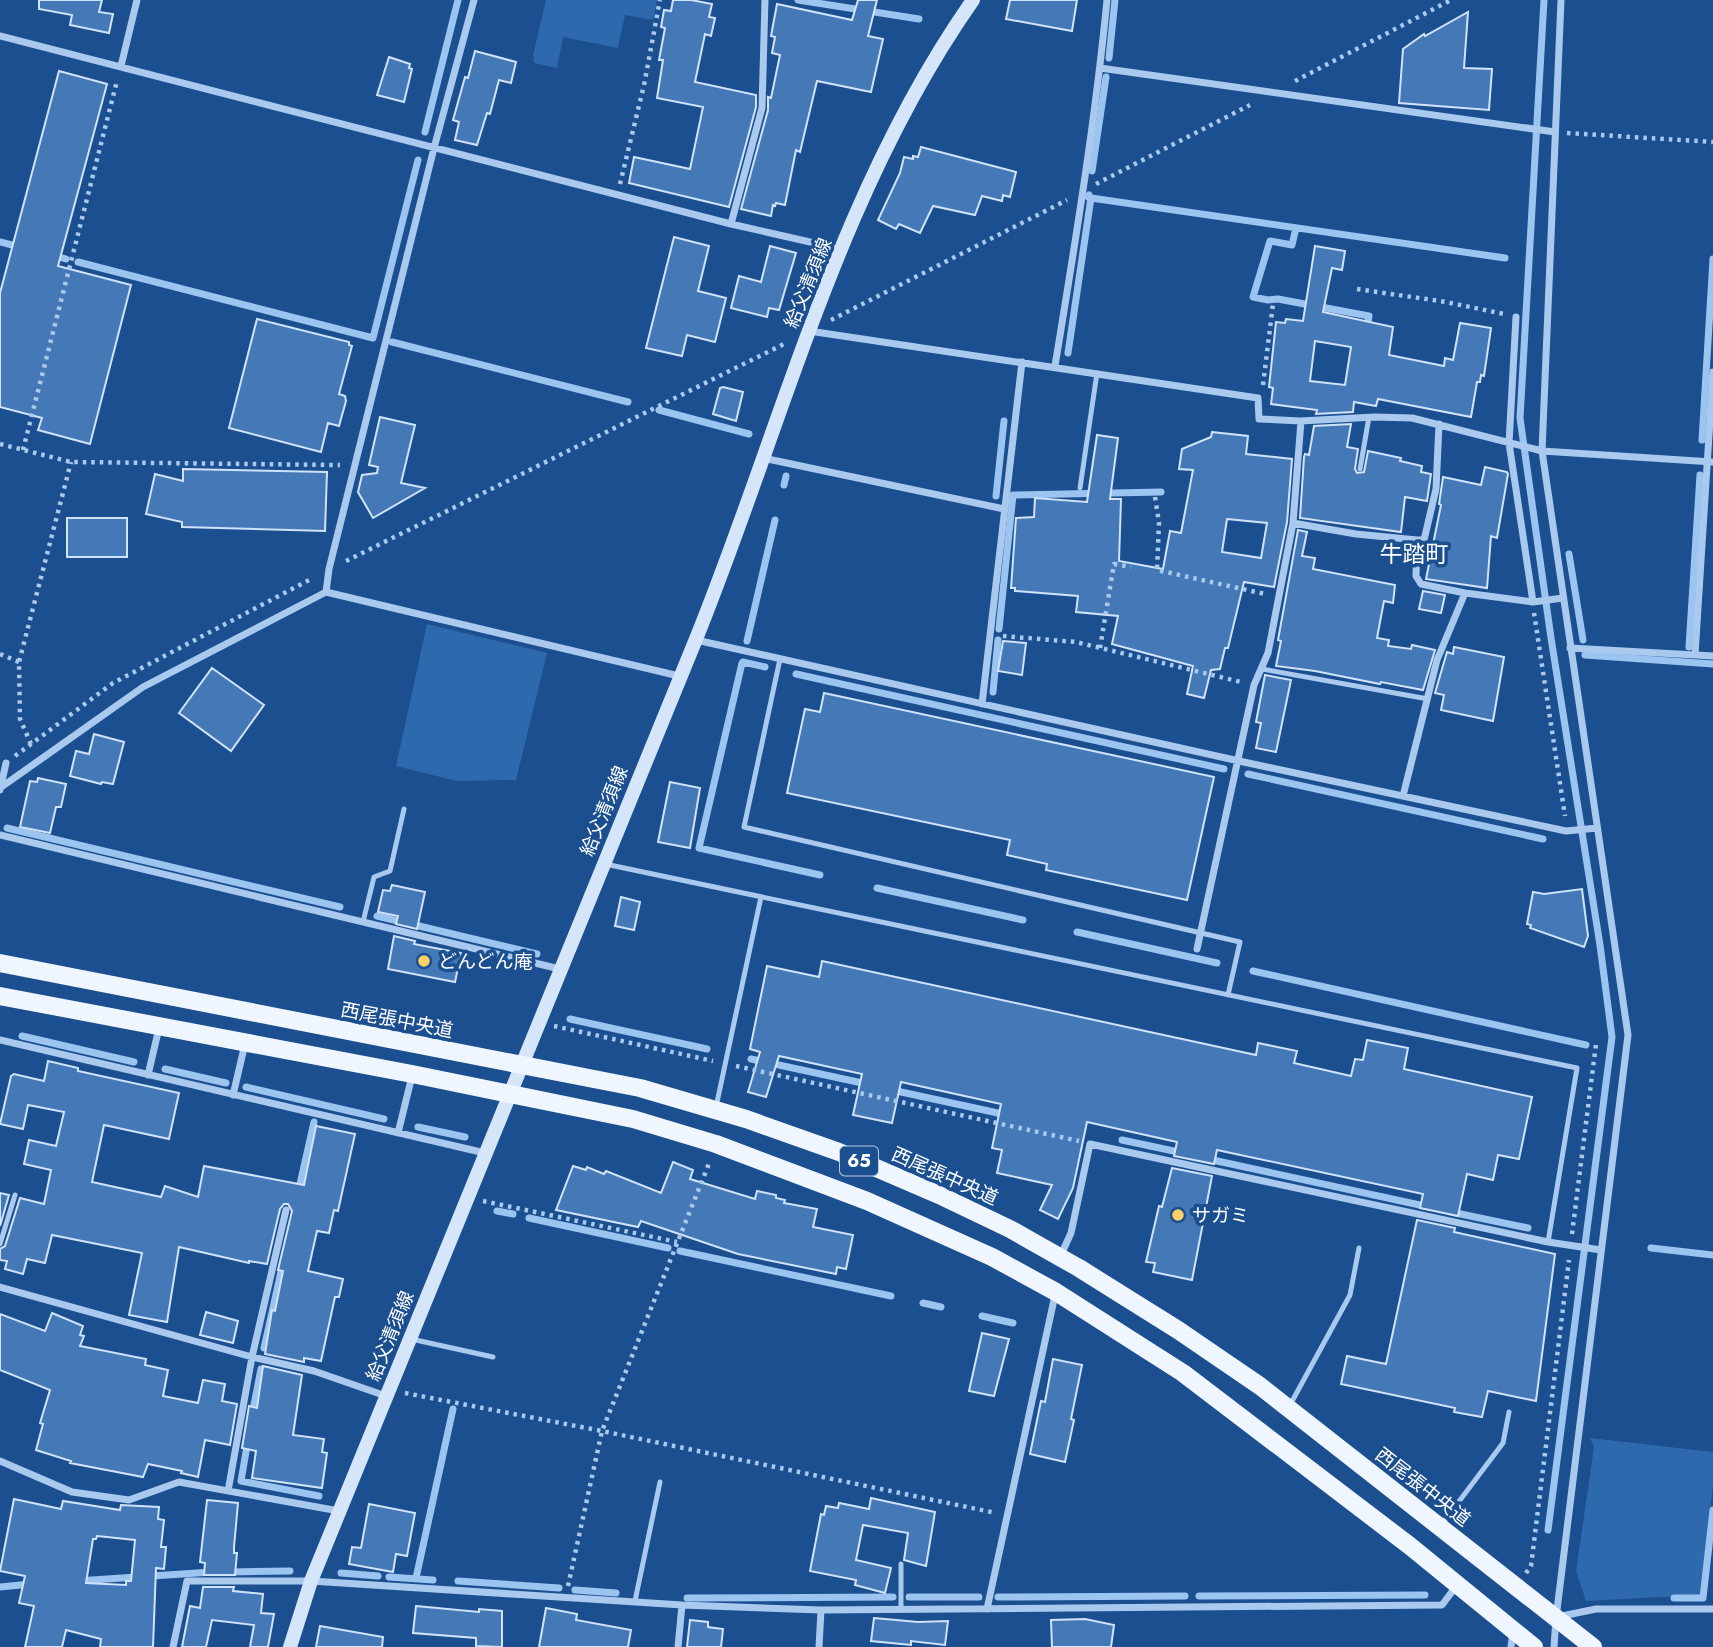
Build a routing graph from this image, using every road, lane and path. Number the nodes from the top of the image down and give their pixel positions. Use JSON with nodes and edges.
{"nodes":[{"id":1,"x":137,"y":0,"type":"edge"},
{"id":2,"x":474,"y":0,"type":"edge"},
{"id":3,"x":660,"y":0,"type":"edge"},
{"id":4,"x":765,"y":0,"type":"edge"},
{"id":5,"x":973,"y":0,"type":"edge"},
{"id":6,"x":1107,"y":0,"type":"edge"},
{"id":7,"x":1451,"y":0,"type":"edge"},
{"id":8,"x":1561,"y":0,"type":"edge"},
{"id":9,"x":0,"y":36,"type":"edge"},
{"id":10,"x":121,"y":66,"type":"junction"},
{"id":11,"x":1100,"y":68,"type":"junction"},
{"id":12,"x":1273,"y":93,"type":"junction"},
{"id":13,"x":1555,"y":132,"type":"junction"},
{"id":14,"x":1713,"y":142,"type":"edge"},
{"id":15,"x":434,"y":148,"type":"junction"},
{"id":16,"x":1083,"y":191,"type":"junction"},
{"id":17,"x":617,"y":194,"type":"junction"},
{"id":18,"x":731,"y":224,"type":"junction"},
{"id":19,"x":842,"y":249,"type":"junction"},
{"id":20,"x":1357,"y":289,"type":"dead end"},
{"id":21,"x":1273,"y":304,"type":"dead end"},
{"id":22,"x":1516,"y":317,"type":"joint"},
{"id":23,"x":809,"y":331,"type":"junction"},
{"id":24,"x":1022,"y":362,"type":"junction"},
{"id":25,"x":1055,"y":366,"type":"junction"},
{"id":26,"x":1713,"y":372,"type":"edge"},
{"id":27,"x":1097,"y":373,"type":"junction"},
{"id":28,"x":1258,"y":398,"type":"junction"},
{"id":29,"x":1369,"y":417,"type":"junction"},
{"id":30,"x":1301,"y":421,"type":"junction"},
{"id":31,"x":1440,"y":424,"type":"junction"},
{"id":32,"x":0,"y":444,"type":"edge"},
{"id":33,"x":1511,"y":444,"type":"junction"},
{"id":34,"x":23,"y":450,"type":"junction"},
{"id":35,"x":1538,"y":450,"type":"junction"},
{"id":36,"x":763,"y":458,"type":"junction"},
{"id":37,"x":71,"y":462,"type":"junction"},
{"id":38,"x":1710,"y":462,"type":"edge"},
{"id":39,"x":355,"y":465,"type":"junction"},
{"id":40,"x":1360,"y":468,"type":"dead end"},
{"id":41,"x":1080,"y":488,"type":"dead end"},
{"id":42,"x":1155,"y":497,"type":"dead end"},
{"id":43,"x":1004,"y":509,"type":"junction"},
{"id":44,"x":1293,"y":523,"type":"junction"},
{"id":45,"x":1417,"y":540,"type":"junction"},
{"id":46,"x":1131,"y":567,"type":"dead end"},
{"id":47,"x":329,"y":569,"type":"junction"},
{"id":48,"x":326,"y":592,"type":"junction"},
{"id":49,"x":1465,"y":593,"type":"junction"},
{"id":50,"x":1279,"y":597,"type":"junction"},
{"id":51,"x":1560,"y":598,"type":"junction"},
{"id":52,"x":1534,"y":602,"type":"junction"},
{"id":53,"x":991,"y":635,"type":"junction"},
{"id":54,"x":696,"y":640,"type":"junction"},
{"id":55,"x":1100,"y":648,"type":"junction"},
{"id":56,"x":1570,"y":648,"type":"junction"},
{"id":57,"x":0,"y":654,"type":"edge"},
{"id":58,"x":1695,"y":655,"type":"junction"},
{"id":59,"x":1713,"y":656,"type":"edge"},
{"id":60,"x":780,"y":659,"type":"junction"},
{"id":61,"x":19,"y":662,"type":"junction"},
{"id":62,"x":1262,"y":669,"type":"junction"},
{"id":63,"x":679,"y":676,"type":"junction"},
{"id":64,"x":1254,"y":685,"type":"junction"},
{"id":65,"x":1428,"y":699,"type":"junction"},
{"id":66,"x":982,"y":704,"type":"junction"},
{"id":67,"x":31,"y":744,"type":"junction"},
{"id":68,"x":1238,"y":761,"type":"junction"},
{"id":69,"x":6,"y":763,"type":"joint"},
{"id":70,"x":0,"y":789,"type":"edge"},
{"id":71,"x":1403,"y":796,"type":"junction"},
{"id":72,"x":404,"y":809,"type":"dead end"},
{"id":73,"x":1593,"y":828,"type":"junction"},
{"id":74,"x":1567,"y":831,"type":"junction"},
{"id":75,"x":0,"y":835,"type":"edge"},
{"id":76,"x":603,"y":864,"type":"junction"},
{"id":77,"x":761,"y":897,"type":"junction"},
{"id":78,"x":363,"y":922,"type":"junction"},
{"id":79,"x":1201,"y":933,"type":"junction"},
{"id":80,"x":1198,"y":949,"type":"dead end"},
{"id":81,"x":0,"y":963,"type":"edge"},
{"id":82,"x":560,"y":970,"type":"junction"},
{"id":83,"x":1228,"y":995,"type":"junction"},
{"id":84,"x":0,"y":996,"type":"edge"},
{"id":85,"x":539,"y":1022,"type":"junction"},
{"id":86,"x":159,"y":1026,"type":"junction"},
{"id":87,"x":0,"y":1040,"type":"edge"},
{"id":88,"x":245,"y":1042,"type":"junction"},
{"id":89,"x":1596,"y":1044,"type":"dead end"},
{"id":90,"x":726,"y":1063,"type":"junction"},
{"id":91,"x":521,"y":1066,"type":"junction"},
{"id":92,"x":412,"y":1074,"type":"junction"},
{"id":93,"x":148,"y":1075,"type":"junction"},
{"id":94,"x":510,"y":1093,"type":"junction"},
{"id":95,"x":233,"y":1094,"type":"junction"},
{"id":96,"x":716,"y":1110,"type":"junction"},
{"id":97,"x":398,"y":1133,"type":"junction"},
{"id":98,"x":716,"y":1144,"type":"junction"},
{"id":99,"x":1090,"y":1144,"type":"junction"},
{"id":100,"x":485,"y":1153,"type":"junction"},
{"id":101,"x":15,"y":1195,"type":"dead end"},
{"id":102,"x":467,"y":1198,"type":"junction"},
{"id":103,"x":286,"y":1210,"type":"dead end"},
{"id":104,"x":677,"y":1242,"type":"junction"},
{"id":105,"x":1548,"y":1242,"type":"junction"},
{"id":106,"x":0,"y":1244,"type":"edge"},
{"id":107,"x":1573,"y":1247,"type":"junction"},
{"id":108,"x":1359,"y":1248,"type":"dead end"},
{"id":109,"x":1597,"y":1250,"type":"junction"},
{"id":110,"x":1060,"y":1257,"type":"junction"},
{"id":111,"x":0,"y":1287,"type":"edge"},
{"id":112,"x":1056,"y":1292,"type":"junction"},
{"id":113,"x":410,"y":1339,"type":"junction"},
{"id":114,"x":252,"y":1357,"type":"junction"},
{"id":115,"x":494,"y":1357,"type":"dead end"},
{"id":116,"x":388,"y":1393,"type":"junction"},
{"id":117,"x":1289,"y":1408,"type":"junction"},
{"id":118,"x":1509,"y":1412,"type":"dead end"},
{"id":119,"x":602,"y":1431,"type":"junction"},
{"id":120,"x":0,"y":1461,"type":"edge"},
{"id":121,"x":660,"y":1482,"type":"dead end"},
{"id":122,"x":228,"y":1491,"type":"junction"},
{"id":123,"x":339,"y":1511,"type":"junction"},
{"id":124,"x":1007,"y":1515,"type":"junction"},
{"id":125,"x":1440,"y":1527,"type":"junction"},
{"id":126,"x":901,"y":1564,"type":"dead end"},
{"id":127,"x":311,"y":1581,"type":"junction"},
{"id":128,"x":1457,"y":1585,"type":"junction"},
{"id":129,"x":1516,"y":1586,"type":"junction"},
{"id":130,"x":566,"y":1597,"type":"junction"},
{"id":131,"x":635,"y":1601,"type":"junction"},
{"id":132,"x":682,"y":1605,"type":"junction"},
{"id":133,"x":1713,"y":1608,"type":"edge"},
{"id":134,"x":901,"y":1609,"type":"junction"},
{"id":135,"x":987,"y":1609,"type":"junction"},
{"id":136,"x":821,"y":1610,"type":"junction"},
{"id":137,"x":1556,"y":1618,"type":"junction"},
{"id":138,"x":1512,"y":1639,"type":"edge"},
{"id":139,"x":173,"y":1647,"type":"edge"},
{"id":140,"x":290,"y":1647,"type":"edge"},
{"id":141,"x":678,"y":1647,"type":"edge"},
{"id":142,"x":819,"y":1647,"type":"edge"},
{"id":143,"x":1534,"y":1647,"type":"edge"},
{"id":144,"x":1554,"y":1647,"type":"edge"},
{"id":145,"x":1593,"y":1647,"type":"edge"}],
"edges":[{"from":1,"to":10,"type":"street"},
{"from":2,"to":15,"type":"street"},
{"from":3,"to":17,"type":"path"},
{"from":4,"to":18,"type":"street"},
{"from":5,"to":19,"type":"main road","name":"給父清須線"},
{"from":6,"to":11,"type":"street"},
{"from":7,"to":12,"type":"path"},
{"from":8,"to":13,"type":"street"},
{"from":9,"to":10,"type":"street"},
{"from":10,"to":15,"type":"street"},
{"from":10,"to":34,"type":"path"},
{"from":11,"to":12,"type":"street"},
{"from":11,"to":16,"type":"street"},
{"from":12,"to":13,"type":"street"},
{"from":12,"to":16,"type":"path"},
{"from":13,"to":14,"type":"path"},
{"from":13,"to":35,"type":"street"},
{"from":15,"to":17,"type":"street"},
{"from":15,"to":39,"type":"street"},
{"from":16,"to":23,"type":"path"},
{"from":16,"to":25,"type":"street"},
{"from":17,"to":18,"type":"street"},
{"from":18,"to":19,"type":"street"},
{"from":19,"to":23,"type":"main road","name":"給父清須線"},
{"from":20,"to":22,"type":"path"},
{"from":21,"to":28,"type":"path"},
{"from":22,"to":33,"type":"street"},
{"from":23,"to":24,"type":"street"},
{"from":23,"to":36,"type":"main road","name":"給父清須線"},
{"from":23,"to":47,"type":"path"},
{"from":24,"to":25,"type":"street"},
{"from":24,"to":43,"type":"street"},
{"from":25,"to":27,"type":"street"},
{"from":26,"to":38,"type":"street"},
{"from":27,"to":28,"type":"street"},
{"from":27,"to":41,"type":"lane"},
{"from":28,"to":30,"type":"street"},
{"from":29,"to":30,"type":"street"},
{"from":29,"to":31,"type":"street"},
{"from":29,"to":40,"type":"lane"},
{"from":30,"to":44,"type":"street"},
{"from":31,"to":33,"type":"street"},
{"from":31,"to":45,"type":"street"},
{"from":32,"to":34,"type":"path"},
{"from":33,"to":35,"type":"street"},
{"from":33,"to":52,"type":"street"},
{"from":34,"to":37,"type":"path"},
{"from":35,"to":38,"type":"street"},
{"from":35,"to":51,"type":"street"},
{"from":36,"to":43,"type":"street"},
{"from":36,"to":54,"type":"main road","name":"給父清須線"},
{"from":37,"to":39,"type":"path"},
{"from":37,"to":61,"type":"path"},
{"from":38,"to":58,"type":"street"},
{"from":39,"to":47,"type":"street"},
{"from":42,"to":50,"type":"path"},
{"from":43,"to":53,"type":"street"},
{"from":44,"to":45,"type":"street"},
{"from":44,"to":50,"type":"street"},
{"from":45,"to":49,"type":"street"},
{"from":46,"to":55,"type":"path"},
{"from":47,"to":48,"type":"street"},
{"from":47,"to":67,"type":"path"},
{"from":48,"to":63,"type":"street"},
{"from":48,"to":70,"type":"street"},
{"from":49,"to":52,"type":"street"},
{"from":49,"to":65,"type":"street"},
{"from":50,"to":62,"type":"street"},
{"from":51,"to":52,"type":"street"},
{"from":51,"to":56,"type":"street"},
{"from":52,"to":74,"type":"path"},
{"from":53,"to":55,"type":"path"},
{"from":53,"to":66,"type":"street"},
{"from":54,"to":60,"type":"street"},
{"from":54,"to":63,"type":"main road","name":"給父清須線"},
{"from":55,"to":64,"type":"path"},
{"from":56,"to":58,"type":"street"},
{"from":56,"to":73,"type":"street"},
{"from":57,"to":61,"type":"path"},
{"from":58,"to":59,"type":"street"},
{"from":60,"to":66,"type":"street"},
{"from":60,"to":79,"type":"lane"},
{"from":61,"to":67,"type":"path"},
{"from":62,"to":64,"type":"street"},
{"from":62,"to":65,"type":"lane"},
{"from":63,"to":76,"type":"main road","name":"給父清須線"},
{"from":64,"to":68,"type":"street"},
{"from":65,"to":71,"type":"street"},
{"from":66,"to":68,"type":"street"},
{"from":67,"to":69,"type":"path"},
{"from":68,"to":71,"type":"street"},
{"from":68,"to":79,"type":"street"},
{"from":69,"to":70,"type":"street"},
{"from":71,"to":74,"type":"street"},
{"from":72,"to":78,"type":"lane"},
{"from":73,"to":74,"type":"street"},
{"from":73,"to":109,"type":"street"},
{"from":75,"to":78,"type":"street"},
{"from":76,"to":77,"type":"lane"},
{"from":76,"to":82,"type":"main road","name":"給父清須線"},
{"from":77,"to":83,"type":"lane"},
{"from":77,"to":90,"type":"lane"},
{"from":78,"to":82,"type":"street"},
{"from":79,"to":80,"type":"street"},
{"from":79,"to":83,"type":"lane"},
{"from":81,"to":91,"type":"main road","name":"西尾張中央道","number":"65"},
{"from":82,"to":85,"type":"main road","name":"給父清須線"},
{"from":83,"to":105,"type":"lane"},
{"from":84,"to":86,"type":"main road","number":"65"},
{"from":85,"to":90,"type":"path"},
{"from":85,"to":91,"type":"main road","name":"給父清須線"},
{"from":86,"to":88,"type":"main road","number":"65"},
{"from":86,"to":93,"type":"street"},
{"from":87,"to":93,"type":"street"},
{"from":88,"to":92,"type":"main road","number":"65"},
{"from":88,"to":95,"type":"street"},
{"from":89,"to":107,"type":"path"},
{"from":90,"to":96,"type":"lane"},
{"from":90,"to":99,"type":"path"},
{"from":91,"to":94,"type":"main road","name":"給父清須線"},
{"from":91,"to":96,"type":"main road","name":"西尾張中央道","number":"65"},
{"from":92,"to":94,"type":"main road","number":"65"},
{"from":92,"to":97,"type":"street"},
{"from":93,"to":95,"type":"street"},
{"from":94,"to":98,"type":"main road","number":"65"},
{"from":94,"to":100,"type":"main road","name":"給父清須線"},
{"from":95,"to":97,"type":"street"},
{"from":96,"to":110,"type":"main road","name":"西尾張中央道","number":"65"},
{"from":97,"to":100,"type":"street"},
{"from":98,"to":104,"type":"path"},
{"from":98,"to":112,"type":"main road","number":"65"},
{"from":99,"to":105,"type":"street"},
{"from":99,"to":110,"type":"street"},
{"from":100,"to":102,"type":"main road","name":"給父清須線"},
{"from":101,"to":106,"type":"lane"},
{"from":102,"to":104,"type":"path"},
{"from":102,"to":113,"type":"main road","name":"給父清須線"},
{"from":103,"to":114,"type":"street"},
{"from":104,"to":119,"type":"path"},
{"from":105,"to":107,"type":"street"},
{"from":107,"to":109,"type":"street"},
{"from":107,"to":129,"type":"path"},
{"from":108,"to":117,"type":"lane"},
{"from":109,"to":137,"type":"street"},
{"from":110,"to":117,"type":"main road","name":"西尾張中央道","number":"65"},
{"from":111,"to":114,"type":"street"},
{"from":112,"to":124,"type":"street"},
{"from":112,"to":128,"type":"main road","number":"65"},
{"from":113,"to":115,"type":"lane"},
{"from":113,"to":116,"type":"main road","name":"給父清須線"},
{"from":114,"to":116,"type":"street"},
{"from":114,"to":122,"type":"street"},
{"from":116,"to":119,"type":"path"},
{"from":116,"to":123,"type":"main road","name":"給父清須線"},
{"from":117,"to":125,"type":"main road","name":"西尾張中央道","number":"65"},
{"from":118,"to":125,"type":"lane"},
{"from":119,"to":124,"type":"path"},
{"from":119,"to":130,"type":"path"},
{"from":120,"to":122,"type":"street"},
{"from":121,"to":131,"type":"lane"},
{"from":122,"to":123,"type":"street"},
{"from":123,"to":127,"type":"main road","name":"給父清須線"},
{"from":124,"to":135,"type":"street"},
{"from":125,"to":129,"type":"main road","name":"西尾張中央道","number":"65"},
{"from":126,"to":134,"type":"lane"},
{"from":127,"to":130,"type":"street"},
{"from":127,"to":139,"type":"street"},
{"from":127,"to":140,"type":"main road","name":"給父清須線"},
{"from":128,"to":135,"type":"street"},
{"from":128,"to":138,"type":"main road","number":"65"},
{"from":129,"to":137,"type":"main road","name":"西尾張中央道","number":"65"},
{"from":130,"to":131,"type":"street"},
{"from":131,"to":132,"type":"street"},
{"from":132,"to":136,"type":"street"},
{"from":132,"to":141,"type":"street"},
{"from":133,"to":137,"type":"street"},
{"from":134,"to":135,"type":"street"},
{"from":134,"to":136,"type":"street"},
{"from":136,"to":142,"type":"street"},
{"from":137,"to":144,"type":"street"},
{"from":137,"to":145,"type":"main road","name":"西尾張中央道","number":"65"},
{"from":138,"to":143,"type":"main road","number":"65"}]}
